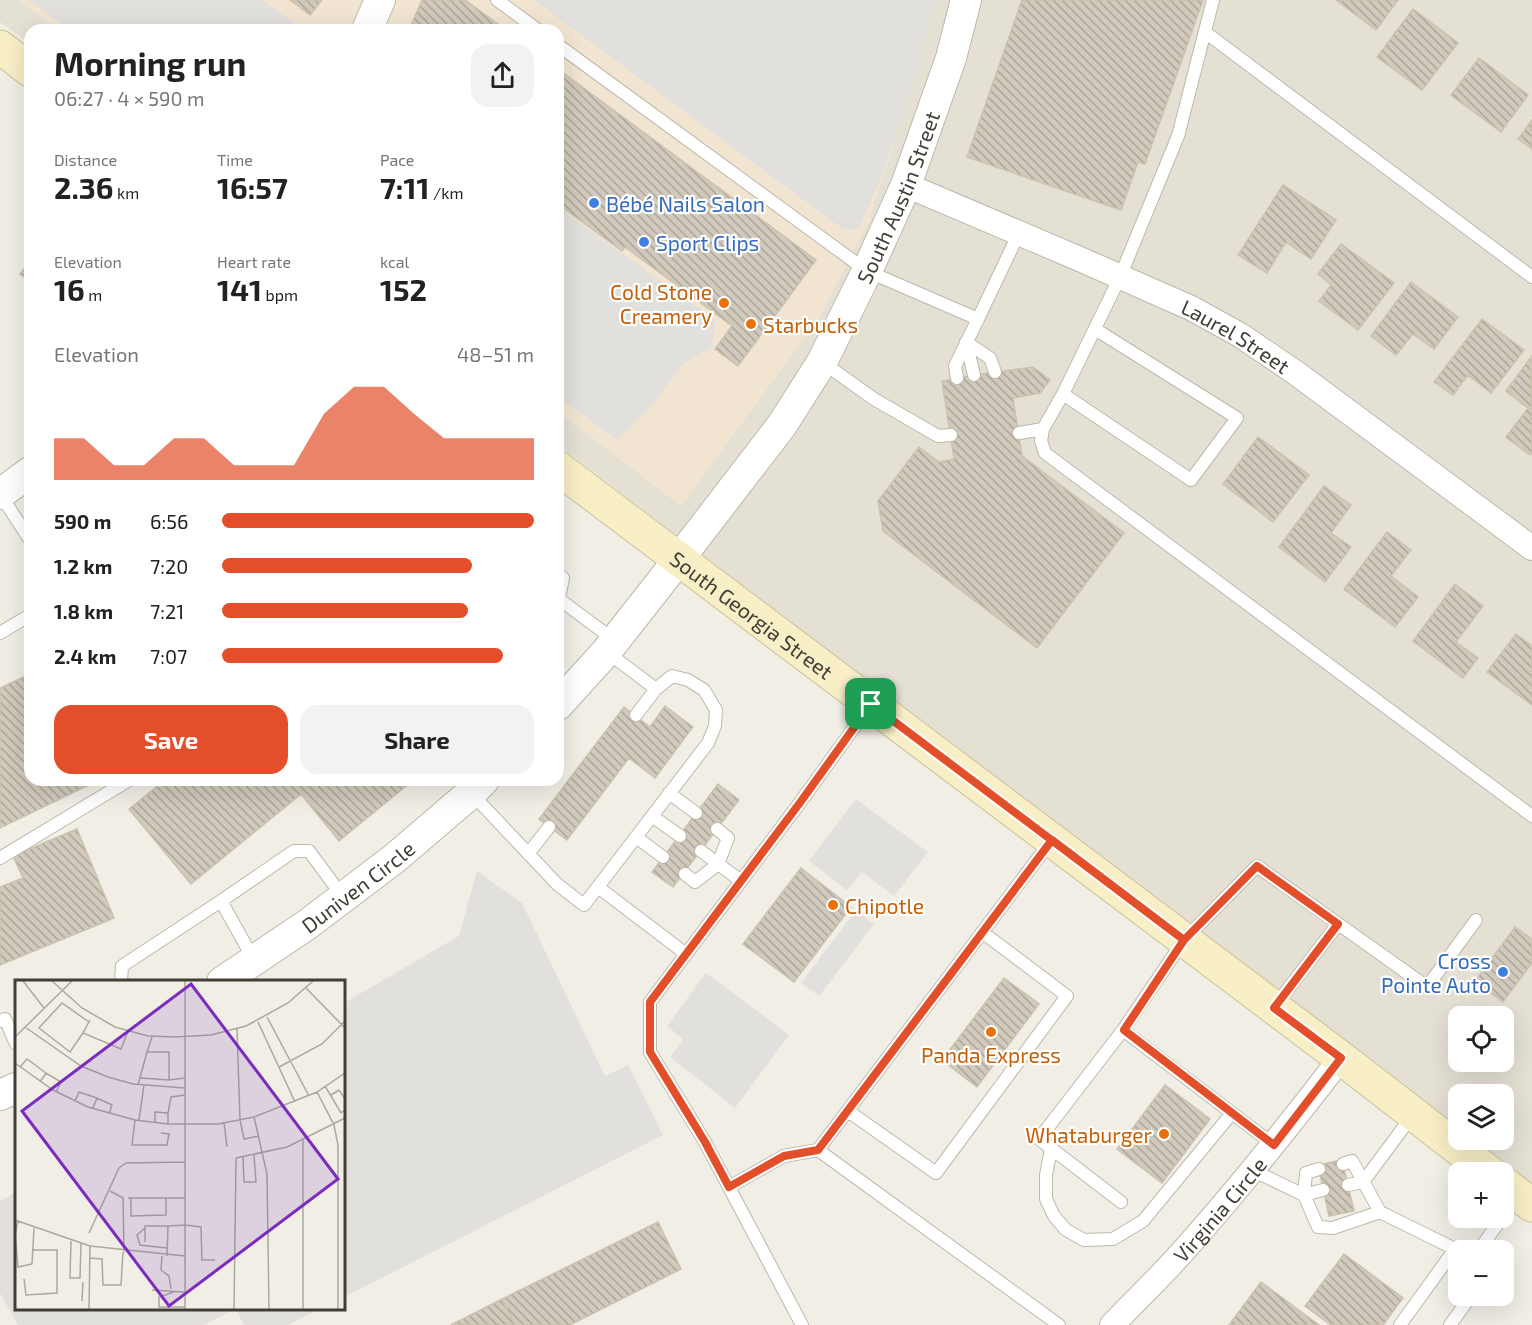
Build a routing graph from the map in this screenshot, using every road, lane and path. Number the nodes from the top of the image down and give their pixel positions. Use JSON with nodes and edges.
{"nodes":[{"id":1,"x":380,"y":0,"type":"edge"},
{"id":2,"x":497,"y":0,"type":"edge"},
{"id":3,"x":966,"y":0,"type":"edge"},
{"id":4,"x":1213,"y":0,"type":"edge"},
{"id":5,"x":370,"y":24,"type":"edge"},
{"id":6,"x":530,"y":24,"type":"edge"},
{"id":7,"x":1205,"y":32,"type":"junction"},
{"id":8,"x":0,"y":47,"type":"edge"},
{"id":9,"x":564,"y":49,"type":"edge"},
{"id":10,"x":24,"y":65,"type":"edge"},
{"id":11,"x":906,"y":185,"type":"junction"},
{"id":12,"x":1019,"y":233,"type":"junction"},
{"id":13,"x":867,"y":271,"type":"junction"},
{"id":14,"x":1119,"y":277,"type":"junction"},
{"id":15,"x":1532,"y":277,"type":"edge"},
{"id":16,"x":978,"y":319,"type":"junction"},
{"id":17,"x":1095,"y":329,"type":"junction"},
{"id":18,"x":966,"y":342,"type":"junction"},
{"id":19,"x":822,"y":362,"type":"junction"},
{"id":20,"x":995,"y":372,"type":"dead end"},
{"id":21,"x":974,"y":375,"type":"dead end"},
{"id":22,"x":957,"y":378,"type":"dead end"},
{"id":23,"x":1064,"y":394,"type":"junction"},
{"id":24,"x":1043,"y":429,"type":"junction"},
{"id":25,"x":1019,"y":433,"type":"dead end"},
{"id":26,"x":951,"y":435,"type":"dead end"},
{"id":27,"x":564,"y":473,"type":"edge"},
{"id":28,"x":24,"y":476,"type":"edge"},
{"id":29,"x":0,"y":494,"type":"edge"},
{"id":30,"x":24,"y":531,"type":"edge"},
{"id":31,"x":1532,"y":548,"type":"edge"},
{"id":32,"x":679,"y":559,"type":"junction"},
{"id":33,"x":564,"y":604,"type":"edge"},
{"id":34,"x":24,"y":619,"type":"edge"},
{"id":35,"x":0,"y":633,"type":"edge"},
{"id":36,"x":611,"y":646,"type":"junction"},
{"id":37,"x":656,"y":689,"type":"junction"},
{"id":38,"x":564,"y":697,"type":"edge"},
{"id":39,"x":871,"y":704,"type":"junction"},
{"id":40,"x":636,"y":716,"type":"dead end"},
{"id":41,"x":119,"y":786,"type":"edge"},
{"id":42,"x":478,"y":786,"type":"edge"},
{"id":43,"x":669,"y":793,"type":"junction"},
{"id":44,"x":696,"y":813,"type":"dead end"},
{"id":45,"x":652,"y":816,"type":"junction"},
{"id":46,"x":1532,"y":816,"type":"edge"},
{"id":47,"x":549,"y":827,"type":"dead end"},
{"id":48,"x":717,"y":829,"type":"dead end"},
{"id":49,"x":680,"y":836,"type":"dead end"},
{"id":50,"x":636,"y":837,"type":"junction"},
{"id":51,"x":1052,"y":840,"type":"junction"},
{"id":52,"x":700,"y":851,"type":"dead end"},
{"id":53,"x":528,"y":854,"type":"junction"},
{"id":54,"x":663,"y":857,"type":"dead end"},
{"id":55,"x":0,"y":858,"type":"edge"},
{"id":56,"x":718,"y":864,"type":"junction"},
{"id":57,"x":684,"y":874,"type":"dead end"},
{"id":58,"x":741,"y":881,"type":"junction"},
{"id":59,"x":598,"y":887,"type":"junction"},
{"id":60,"x":343,"y":898,"type":"junction"},
{"id":61,"x":221,"y":901,"type":"junction"},
{"id":62,"x":1476,"y":920,"type":"dead end"},
{"id":63,"x":1338,"y":924,"type":"junction"},
{"id":64,"x":982,"y":932,"type":"junction"},
{"id":65,"x":1184,"y":940,"type":"junction"},
{"id":66,"x":686,"y":954,"type":"junction"},
{"id":67,"x":254,"y":960,"type":"junction"},
{"id":68,"x":121,"y":980,"type":"edge"},
{"id":69,"x":224,"y":980,"type":"edge"},
{"id":70,"x":1274,"y":1008,"type":"junction"},
{"id":71,"x":0,"y":1021,"type":"edge"},
{"id":72,"x":1124,"y":1030,"type":"junction"},
{"id":73,"x":15,"y":1042,"type":"edge"},
{"id":74,"x":1341,"y":1058,"type":"junction"},
{"id":75,"x":15,"y":1088,"type":"edge"},
{"id":76,"x":0,"y":1095,"type":"edge"},
{"id":77,"x":848,"y":1111,"type":"junction"},
{"id":78,"x":1232,"y":1113,"type":"junction"},
{"id":79,"x":1414,"y":1114,"type":"junction"},
{"id":80,"x":1274,"y":1145,"type":"junction"},
{"id":81,"x":1051,"y":1149,"type":"junction"},
{"id":82,"x":818,"y":1150,"type":"junction"},
{"id":83,"x":1476,"y":1162,"type":"edge"},
{"id":84,"x":1343,"y":1164,"type":"dead end"},
{"id":85,"x":1319,"y":1169,"type":"dead end"},
{"id":86,"x":1252,"y":1170,"type":"junction"},
{"id":87,"x":1363,"y":1182,"type":"junction"},
{"id":88,"x":1348,"y":1185,"type":"dead end"},
{"id":89,"x":729,"y":1187,"type":"junction"},
{"id":90,"x":1323,"y":1190,"type":"dead end"},
{"id":91,"x":1304,"y":1195,"type":"junction"},
{"id":92,"x":1121,"y":1202,"type":"dead end"},
{"id":93,"x":1380,"y":1212,"type":"junction"},
{"id":94,"x":1448,"y":1246,"type":"edge"},
{"id":95,"x":1448,"y":1259,"type":"edge"},
{"id":96,"x":1464,"y":1306,"type":"edge"},
{"id":97,"x":802,"y":1325,"type":"edge"},
{"id":98,"x":1059,"y":1325,"type":"edge"},
{"id":99,"x":1112,"y":1325,"type":"edge"},
{"id":100,"x":1400,"y":1325,"type":"edge"},
{"id":101,"x":1450,"y":1325,"type":"edge"}],
"edges":[{"from":1,"to":5,"type":"street"},
{"from":2,"to":6,"type":"lane"},
{"from":3,"to":11,"type":"street","name":"South Austin Street"},
{"from":4,"to":7,"type":"lane"},
{"from":7,"to":14,"type":"lane"},
{"from":7,"to":15,"type":"lane"},
{"from":8,"to":10,"type":"main road"},
{"from":9,"to":13,"type":"lane"},
{"from":11,"to":12,"type":"street","name":"Laurel Street"},
{"from":11,"to":13,"type":"street","name":"South Austin Street"},
{"from":12,"to":14,"type":"street","name":"Laurel Street"},
{"from":12,"to":16,"type":"lane"},
{"from":13,"to":16,"type":"lane"},
{"from":13,"to":19,"type":"street","name":"South Austin Street"},
{"from":14,"to":17,"type":"lane"},
{"from":14,"to":31,"type":"street","name":"Laurel Street"},
{"from":16,"to":18,"type":"lane"},
{"from":17,"to":23,"type":"lane"},
{"from":17,"to":23,"type":"lane"},
{"from":18,"to":20,"type":"lane"},
{"from":18,"to":21,"type":"lane"},
{"from":18,"to":22,"type":"lane"},
{"from":19,"to":26,"type":"lane"},
{"from":19,"to":32,"type":"street","name":"South Austin Street"},
{"from":23,"to":24,"type":"lane"},
{"from":24,"to":25,"type":"lane"},
{"from":24,"to":46,"type":"lane"},
{"from":27,"to":32,"type":"main road","name":"South Georgia Street"},
{"from":28,"to":29,"type":"street"},
{"from":29,"to":30,"type":"lane"},
{"from":32,"to":36,"type":"street"},
{"from":32,"to":39,"type":"main road","name":"South Georgia Street"},
{"from":33,"to":36,"type":"lane"},
{"from":34,"to":35,"type":"lane"},
{"from":36,"to":37,"type":"lane"},
{"from":36,"to":38,"type":"street"},
{"from":37,"to":40,"type":"lane"},
{"from":37,"to":43,"type":"lane"},
{"from":39,"to":51,"type":"main road","name":"South Georgia Street"},
{"from":39,"to":58,"type":"lane"},
{"from":41,"to":55,"type":"lane"},
{"from":42,"to":53,"type":"lane"},
{"from":42,"to":60,"type":"street","name":"Duniven Circle"},
{"from":43,"to":44,"type":"lane"},
{"from":43,"to":45,"type":"lane"},
{"from":45,"to":49,"type":"lane"},
{"from":45,"to":50,"type":"lane"},
{"from":47,"to":53,"type":"lane"},
{"from":48,"to":56,"type":"lane"},
{"from":50,"to":54,"type":"lane"},
{"from":50,"to":59,"type":"lane"},
{"from":51,"to":64,"type":"lane"},
{"from":51,"to":65,"type":"main road","name":"South Georgia Street"},
{"from":52,"to":56,"type":"lane"},
{"from":53,"to":59,"type":"lane"},
{"from":56,"to":57,"type":"lane"},
{"from":56,"to":58,"type":"lane"},
{"from":58,"to":66,"type":"lane"},
{"from":59,"to":66,"type":"lane"},
{"from":60,"to":61,"type":"lane"},
{"from":60,"to":67,"type":"street","name":"Duniven Circle"},
{"from":61,"to":67,"type":"lane"},
{"from":61,"to":68,"type":"lane"},
{"from":62,"to":63,"type":"lane"},
{"from":63,"to":65,"type":"lane"},
{"from":63,"to":70,"type":"lane"},
{"from":64,"to":77,"type":"lane"},
{"from":64,"to":77,"type":"lane"},
{"from":65,"to":70,"type":"main road","name":"South Georgia Street"},
{"from":65,"to":72,"type":"lane"},
{"from":66,"to":89,"type":"lane"},
{"from":67,"to":69,"type":"street","name":"Duniven Circle"},
{"from":70,"to":74,"type":"main road","name":"South Georgia Street"},
{"from":71,"to":73,"type":"lane"},
{"from":72,"to":78,"type":"lane"},
{"from":72,"to":81,"type":"lane"},
{"from":74,"to":79,"type":"main road","name":"South Georgia Street"},
{"from":74,"to":80,"type":"street","name":"Virginia Circle"},
{"from":75,"to":76,"type":"street"},
{"from":77,"to":82,"type":"lane"},
{"from":78,"to":80,"type":"lane"},
{"from":78,"to":81,"type":"lane"},
{"from":79,"to":83,"type":"main road","name":"South Georgia Street"},
{"from":79,"to":87,"type":"lane"},
{"from":80,"to":86,"type":"street","name":"Virginia Circle"},
{"from":81,"to":92,"type":"lane"},
{"from":82,"to":89,"type":"lane"},
{"from":82,"to":98,"type":"lane"},
{"from":84,"to":87,"type":"lane"},
{"from":85,"to":91,"type":"lane"},
{"from":86,"to":91,"type":"lane"},
{"from":86,"to":99,"type":"street","name":"Virginia Circle"},
{"from":87,"to":88,"type":"lane"},
{"from":87,"to":93,"type":"lane"},
{"from":89,"to":97,"type":"lane"},
{"from":90,"to":91,"type":"lane"},
{"from":91,"to":93,"type":"lane"},
{"from":93,"to":94,"type":"lane"},
{"from":95,"to":100,"type":"lane"},
{"from":96,"to":101,"type":"lane"}]}
